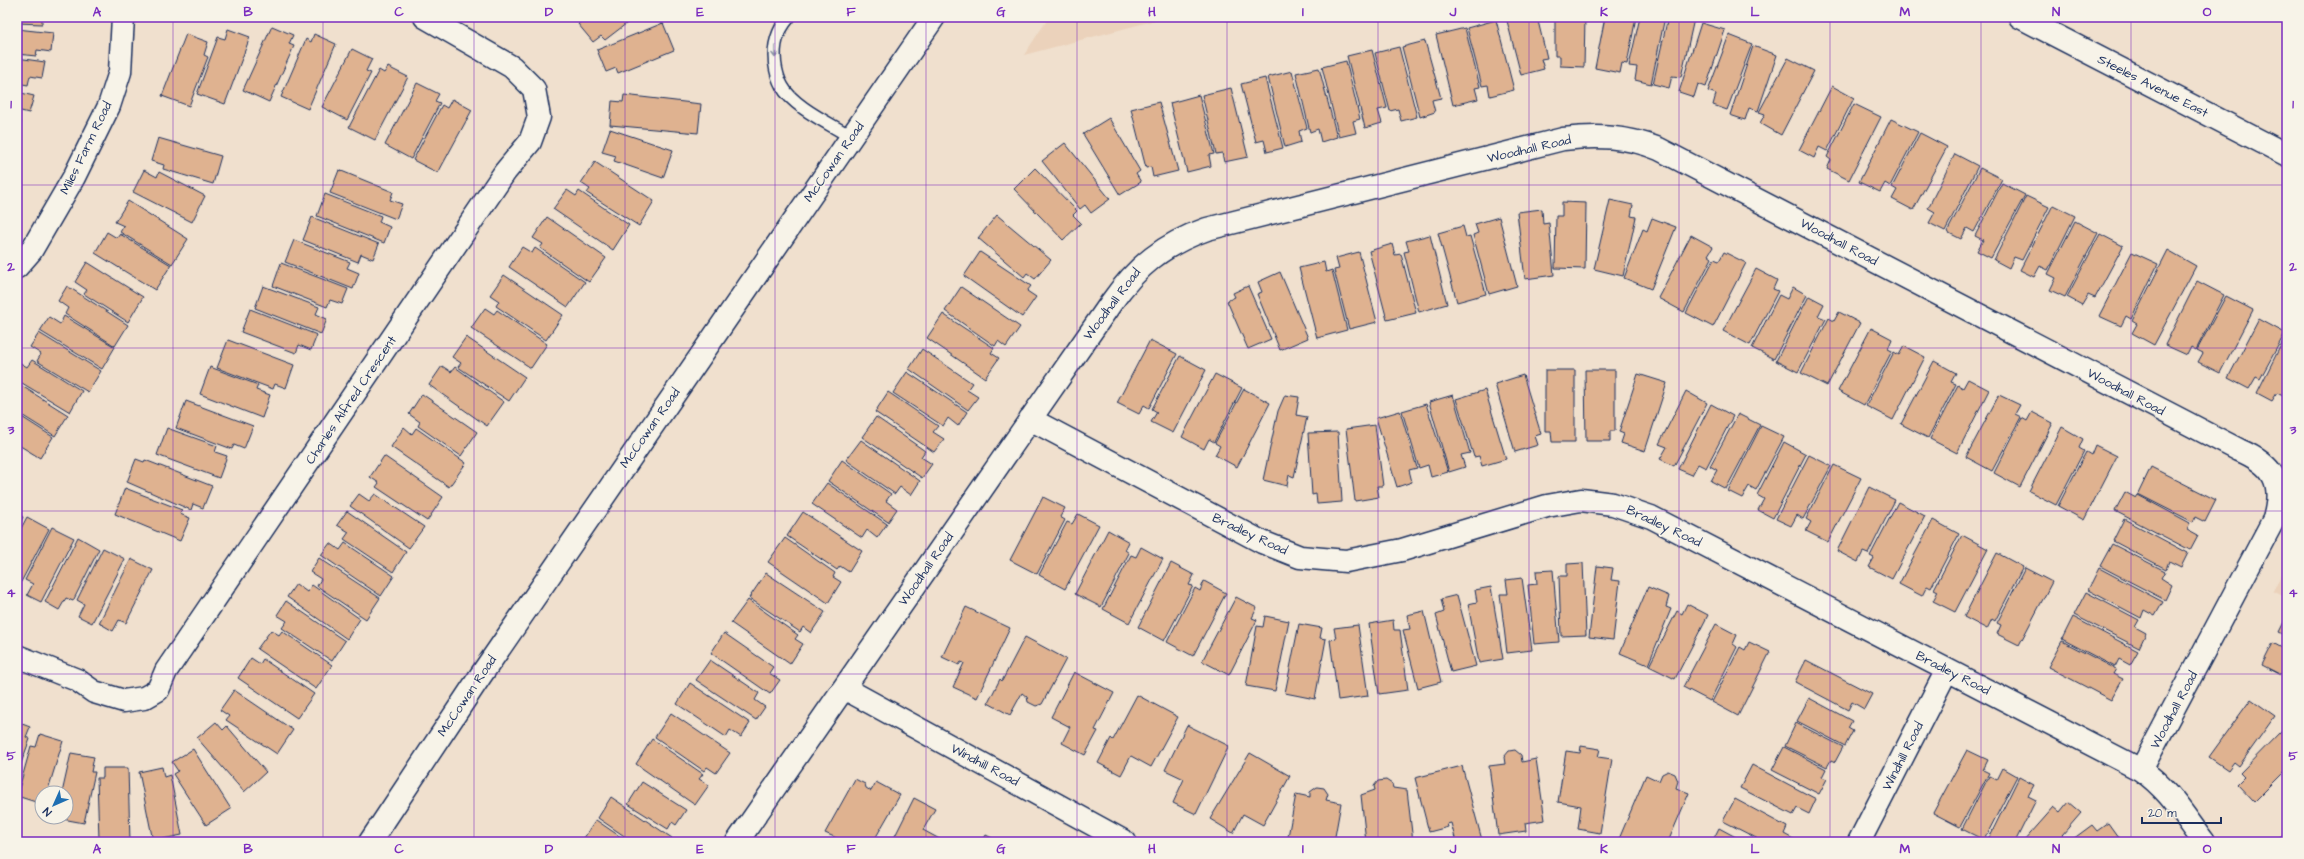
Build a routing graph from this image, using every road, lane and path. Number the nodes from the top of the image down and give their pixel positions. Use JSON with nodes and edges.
{"nodes":[{"id":1,"x":123,"y":17,"type":"edge"},
{"id":2,"x":424,"y":17,"type":"edge"},
{"id":3,"x":788,"y":17,"type":"edge"},
{"id":4,"x":934,"y":17,"type":"edge"},
{"id":5,"x":2020,"y":17,"type":"edge"},
{"id":6,"x":851,"y":137,"type":"junction"},
{"id":7,"x":2287,"y":155,"type":"edge"},
{"id":8,"x":17,"y":266,"type":"edge"},
{"id":9,"x":1030,"y":419,"type":"junction"},
{"id":10,"x":17,"y":656,"type":"edge"},
{"id":11,"x":1947,"y":670,"type":"junction"},
{"id":12,"x":844,"y":688,"type":"junction"},
{"id":13,"x":2141,"y":770,"type":"junction"},
{"id":14,"x":370,"y":842,"type":"edge"},
{"id":15,"x":737,"y":842,"type":"edge"},
{"id":16,"x":1126,"y":842,"type":"edge"},
{"id":17,"x":1859,"y":842,"type":"edge"},
{"id":18,"x":2204,"y":842,"type":"edge"}],
"edges":[{"from":1,"to":8,"type":"street","name":"Miles Farm Road"},
{"from":2,"to":10,"type":"street","name":"Charles Alfred Crescent"},
{"from":3,"to":6,"type":"lane","one_way":true},
{"from":4,"to":6,"type":"street","name":"McCowan Road"},
{"from":5,"to":7,"type":"street","name":"Steeles Avenue East"},
{"from":6,"to":14,"type":"street","name":"McCowan Road"},
{"from":9,"to":11,"type":"street","name":"Bradley Road"},
{"from":9,"to":12,"type":"street","name":"Woodhall Road"},
{"from":9,"to":13,"type":"street","name":"Woodhall Road"},
{"from":11,"to":13,"type":"street","name":"Bradley Road"},
{"from":11,"to":17,"type":"street","name":"Windhill Road"},
{"from":12,"to":15,"type":"street","name":"Woodhall Road"},
{"from":12,"to":16,"type":"street","name":"Windhill Road"},
{"from":13,"to":18,"type":"street","name":"Bradley Road"}]}
